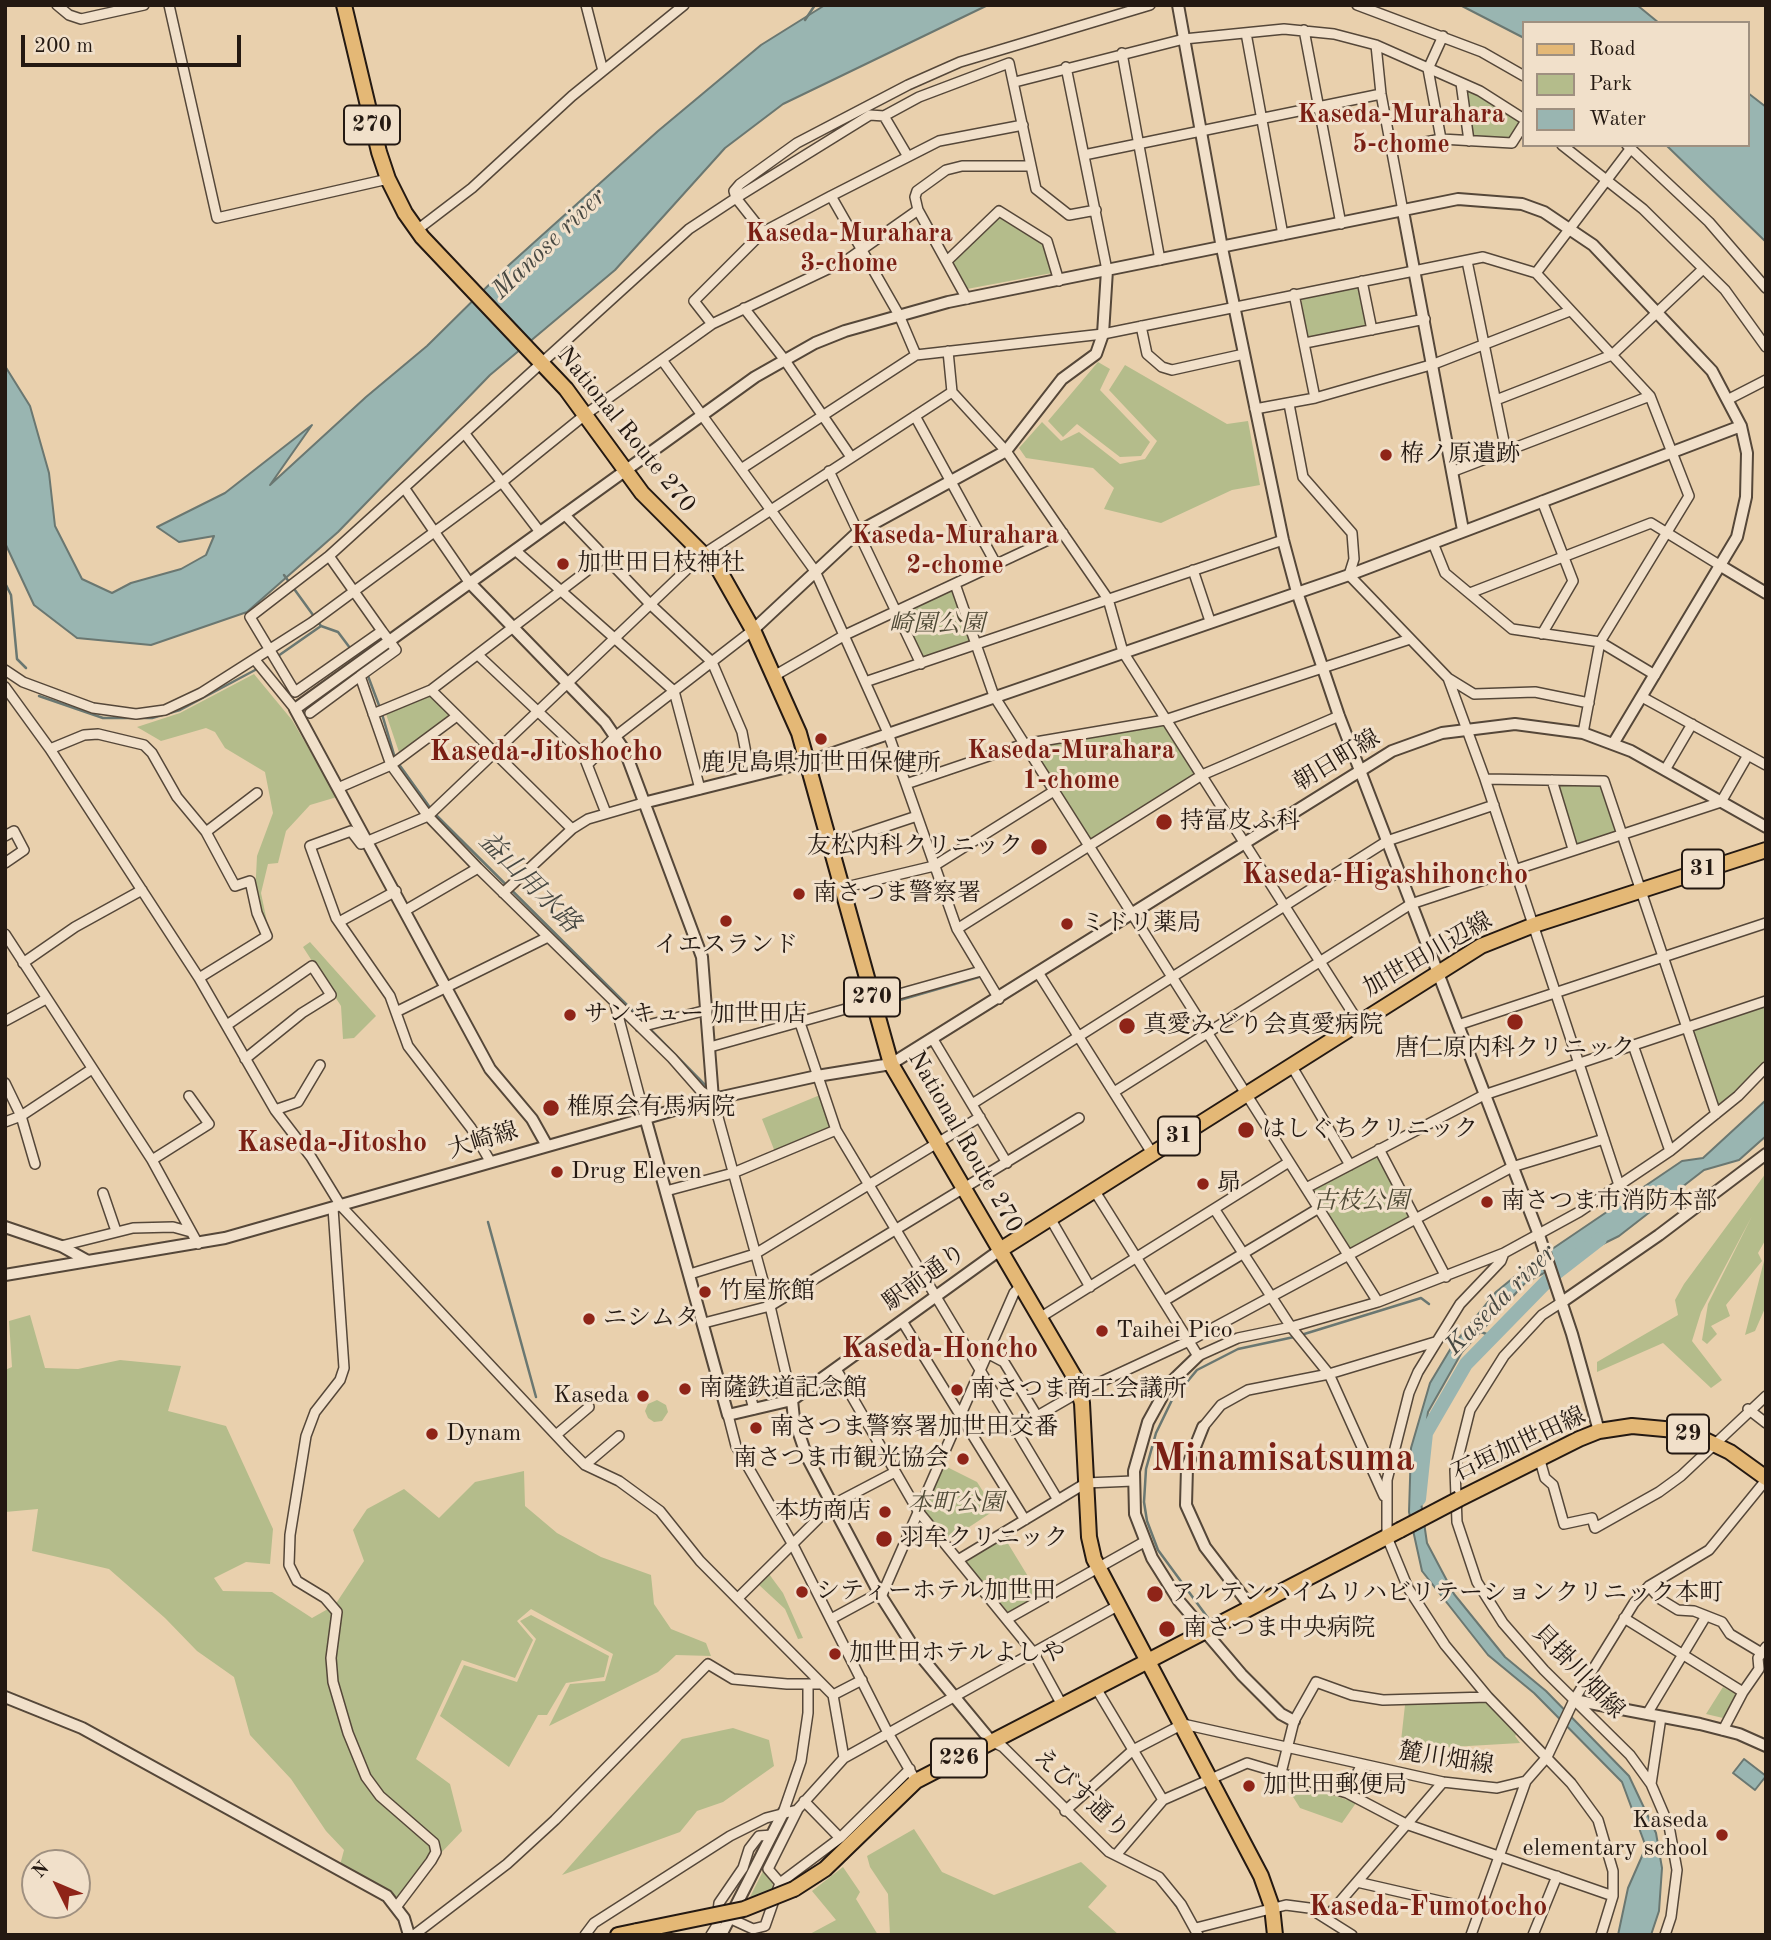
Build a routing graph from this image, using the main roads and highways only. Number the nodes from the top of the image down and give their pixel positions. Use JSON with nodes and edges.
{"nodes":[{"id":1,"x":344,"y":5,"type":"edge"},
{"id":2,"x":1766,"y":850,"type":"edge"},
{"id":3,"x":1000,"y":1250,"type":"junction"},
{"id":4,"x":1766,"y":1479,"type":"edge"},
{"id":5,"x":1149,"y":1661,"type":"junction"},
{"id":6,"x":618,"y":1935,"type":"edge"},
{"id":7,"x":1275,"y":1935,"type":"edge"}],
"edges":[{"from":1,"to":3,"type":"main road","name":"National Route 270","number":"270"},
{"from":2,"to":3,"type":"main road","name":"加世田川辺線","number":"31"},
{"from":3,"to":5,"type":"main road","name":"National Route 270","number":"270"},
{"from":4,"to":5,"type":"main road","name":"石垣加世田線","number":"29","bridge":true},
{"from":5,"to":6,"type":"main road","number":"226","bridge":true},
{"from":5,"to":7,"type":"main road","name":"National Route 270","number":"270"}]}
